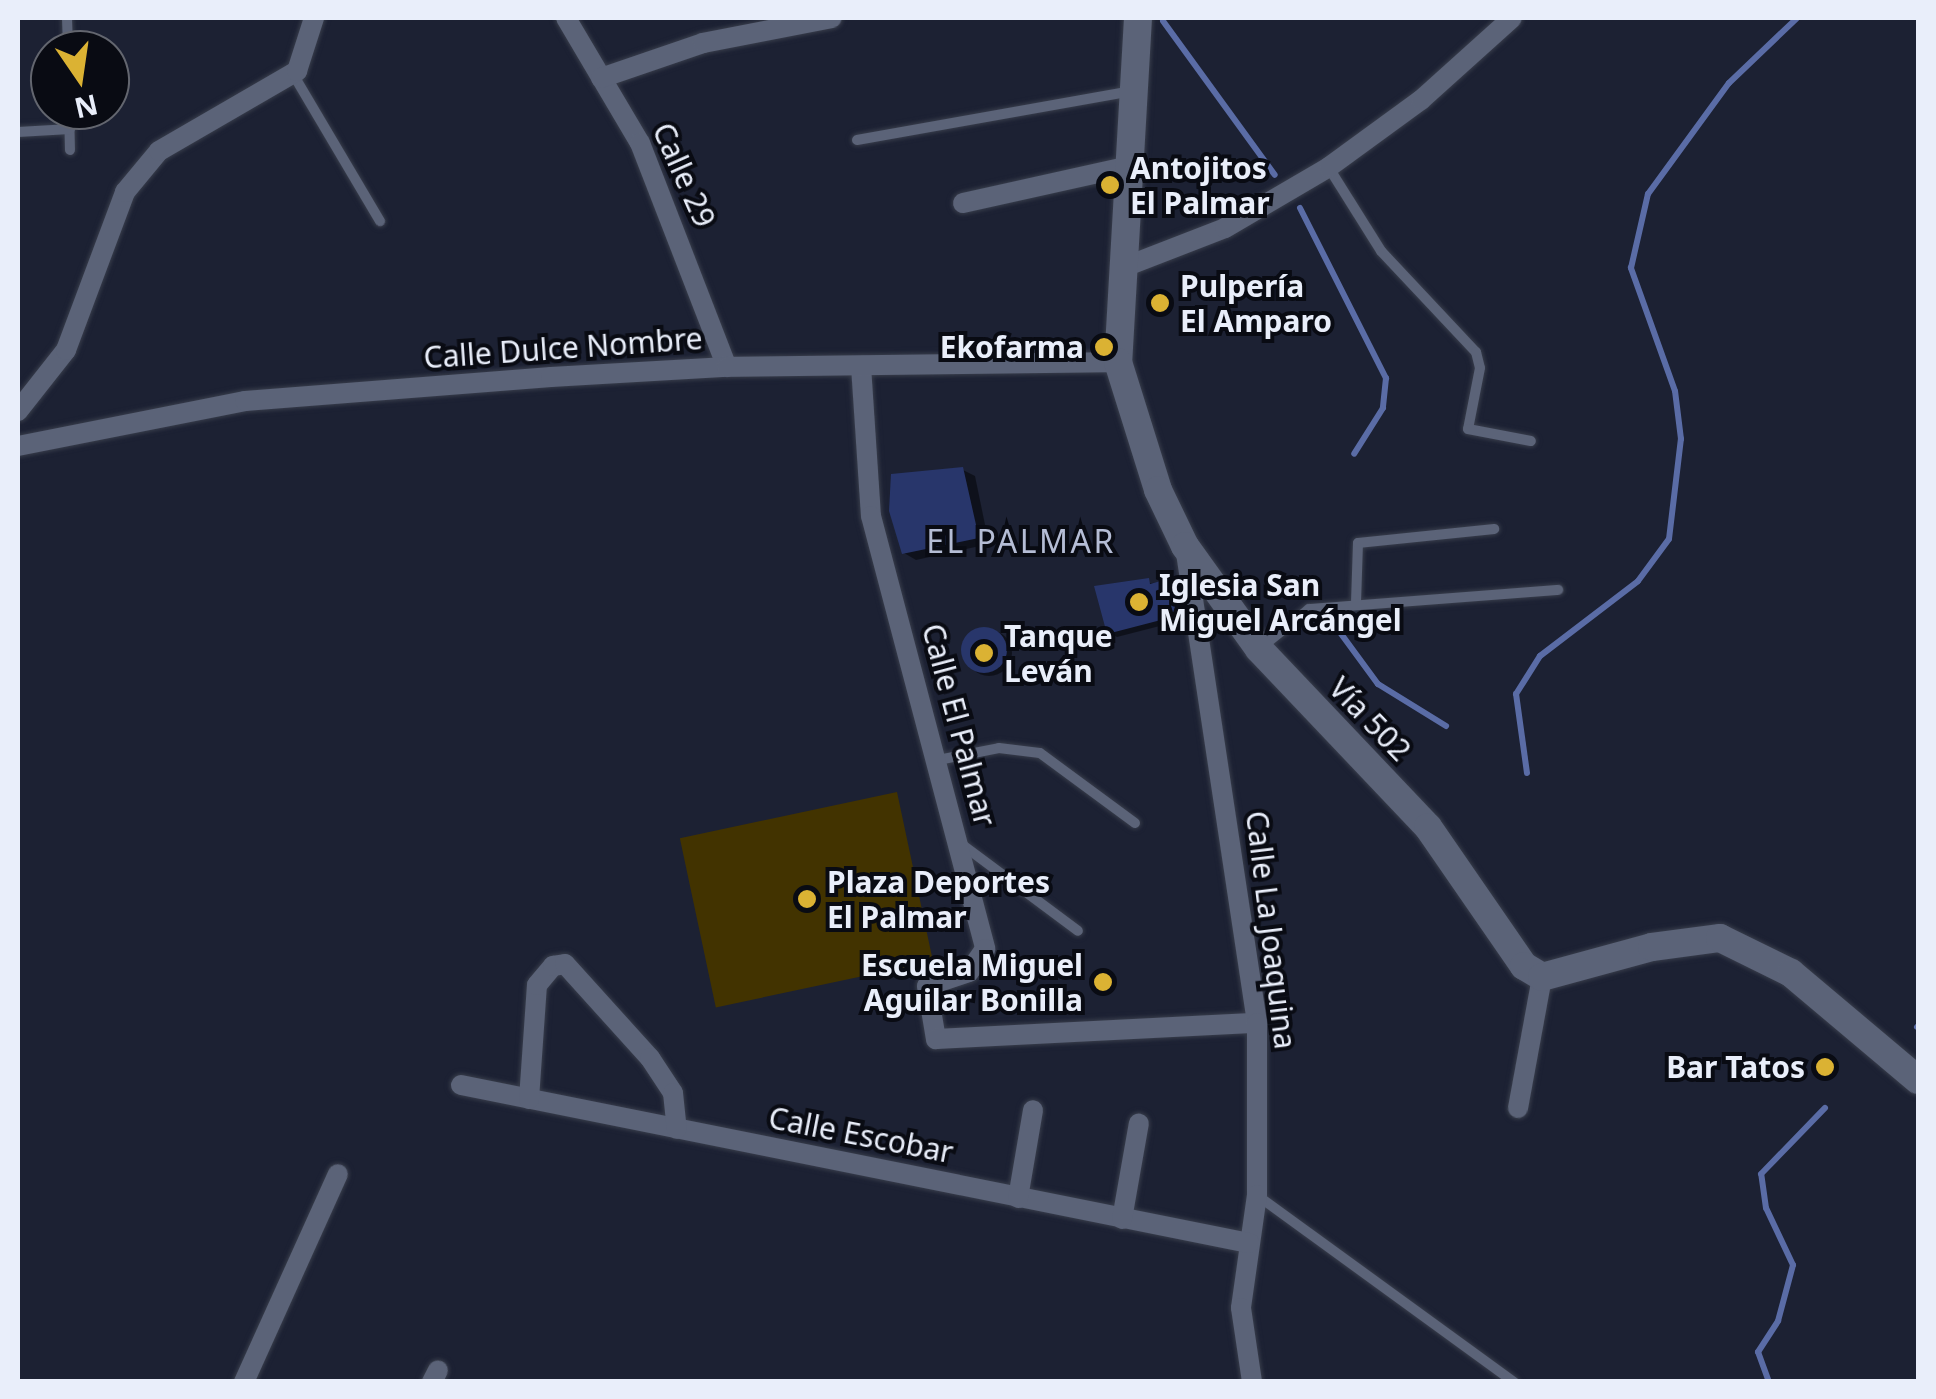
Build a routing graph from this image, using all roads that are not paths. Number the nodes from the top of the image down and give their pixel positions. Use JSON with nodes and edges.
{"nodes":[{"id":1,"x":314,"y":18,"type":"edge"},
{"id":2,"x":566,"y":18,"type":"edge"},
{"id":3,"x":832,"y":18,"type":"edge"},
{"id":4,"x":1138,"y":18,"type":"edge"},
{"id":5,"x":1512,"y":18,"type":"edge"},
{"id":6,"x":295,"y":72,"type":"junction"},
{"id":7,"x":601,"y":78,"type":"junction"},
{"id":8,"x":1132,"y":91,"type":"junction"},
{"id":9,"x":53,"y":130,"type":"edge"},
{"id":10,"x":70,"y":130,"type":"edge"},
{"id":11,"x":18,"y":132,"type":"edge"},
{"id":12,"x":856,"y":140,"type":"dead end"},
{"id":13,"x":70,"y":150,"type":"dead end"},
{"id":14,"x":1328,"y":167,"type":"junction"},
{"id":15,"x":1126,"y":168,"type":"junction"},
{"id":16,"x":964,"y":203,"type":"dead end"},
{"id":17,"x":380,"y":221,"type":"dead end"},
{"id":18,"x":1122,"y":268,"type":"junction"},
{"id":19,"x":1118,"y":362,"type":"junction"},
{"id":20,"x":861,"y":366,"type":"junction"},
{"id":21,"x":727,"y":367,"type":"junction"},
{"id":22,"x":18,"y":412,"type":"edge"},
{"id":23,"x":1531,"y":441,"type":"dead end"},
{"id":24,"x":18,"y":446,"type":"edge"},
{"id":25,"x":1494,"y":529,"type":"dead end"},
{"id":26,"x":1186,"y":546,"type":"junction"},
{"id":27,"x":1558,"y":590,"type":"dead end"},
{"id":28,"x":1356,"y":603,"type":"junction"},
{"id":29,"x":1259,"y":649,"type":"junction"},
{"id":30,"x":938,"y":760,"type":"junction"},
{"id":31,"x":1135,"y":823,"type":"dead end"},
{"id":32,"x":960,"y":843,"type":"junction"},
{"id":33,"x":1078,"y":931,"type":"dead end"},
{"id":34,"x":1542,"y":977,"type":"junction"},
{"id":35,"x":1257,"y":1022,"type":"junction"},
{"id":36,"x":1918,"y":1080,"type":"edge"},
{"id":37,"x":461,"y":1085,"type":"dead end"},
{"id":38,"x":529,"y":1099,"type":"junction"},
{"id":39,"x":1518,"y":1108,"type":"dead end"},
{"id":40,"x":1033,"y":1110,"type":"dead end"},
{"id":41,"x":1138,"y":1124,"type":"dead end"},
{"id":42,"x":677,"y":1129,"type":"junction"},
{"id":43,"x":338,"y":1174,"type":"dead end"},
{"id":44,"x":1257,"y":1195,"type":"junction"},
{"id":45,"x":1018,"y":1198,"type":"junction"},
{"id":46,"x":1122,"y":1219,"type":"junction"},
{"id":47,"x":1249,"y":1243,"type":"junction"},
{"id":48,"x":244,"y":1382,"type":"edge"},
{"id":49,"x":1252,"y":1382,"type":"edge"},
{"id":50,"x":1514,"y":1382,"type":"edge"}],
"edges":[{"from":1,"to":6,"type":"street"},
{"from":2,"to":7,"type":"street","name":"Calle 29"},
{"from":3,"to":7,"type":"street"},
{"from":4,"to":8,"type":"street","name":"Vía 502"},
{"from":5,"to":14,"type":"street"},
{"from":6,"to":17,"type":"lane"},
{"from":6,"to":22,"type":"street"},
{"from":7,"to":21,"type":"street","name":"Calle 29"},
{"from":8,"to":12,"type":"lane"},
{"from":8,"to":15,"type":"street","name":"Vía 502"},
{"from":9,"to":11,"type":"lane"},
{"from":10,"to":13,"type":"lane"},
{"from":14,"to":18,"type":"street"},
{"from":14,"to":23,"type":"lane"},
{"from":15,"to":16,"type":"street"},
{"from":15,"to":18,"type":"street","name":"Vía 502"},
{"from":18,"to":19,"type":"street","name":"Vía 502"},
{"from":19,"to":20,"type":"street","name":"Calle Dulce Nombre"},
{"from":19,"to":26,"type":"street","name":"Vía 502"},
{"from":20,"to":21,"type":"street","name":"Calle Dulce Nombre"},
{"from":20,"to":30,"type":"street","name":"Calle El Palmar"},
{"from":21,"to":24,"type":"street","name":"Calle Dulce Nombre"},
{"from":25,"to":28,"type":"lane"},
{"from":26,"to":29,"type":"street","name":"Vía 502"},
{"from":26,"to":35,"type":"street","name":"Calle La Joaquina"},
{"from":27,"to":28,"type":"lane"},
{"from":28,"to":29,"type":"lane"},
{"from":29,"to":34,"type":"street","name":"Vía 502"},
{"from":30,"to":31,"type":"lane"},
{"from":30,"to":32,"type":"street","name":"Calle El Palmar"},
{"from":32,"to":33,"type":"lane"},
{"from":32,"to":35,"type":"street","name":"Calle El Palmar"},
{"from":34,"to":36,"type":"street"},
{"from":34,"to":39,"type":"street"},
{"from":35,"to":44,"type":"street","name":"Calle La Joaquina"},
{"from":37,"to":38,"type":"street","name":"Calle Escobar"},
{"from":38,"to":42,"type":"street","name":"Calle Escobar"},
{"from":38,"to":42,"type":"street"},
{"from":40,"to":45,"type":"street"},
{"from":41,"to":46,"type":"street"},
{"from":42,"to":45,"type":"street","name":"Calle Escobar"},
{"from":43,"to":48,"type":"street"},
{"from":44,"to":47,"type":"street","name":"Calle La Joaquina"},
{"from":44,"to":50,"type":"lane"},
{"from":45,"to":46,"type":"street","name":"Calle Escobar"},
{"from":46,"to":47,"type":"street","name":"Calle Escobar"},
{"from":47,"to":49,"type":"street","name":"Calle La Joaquina"}]}
